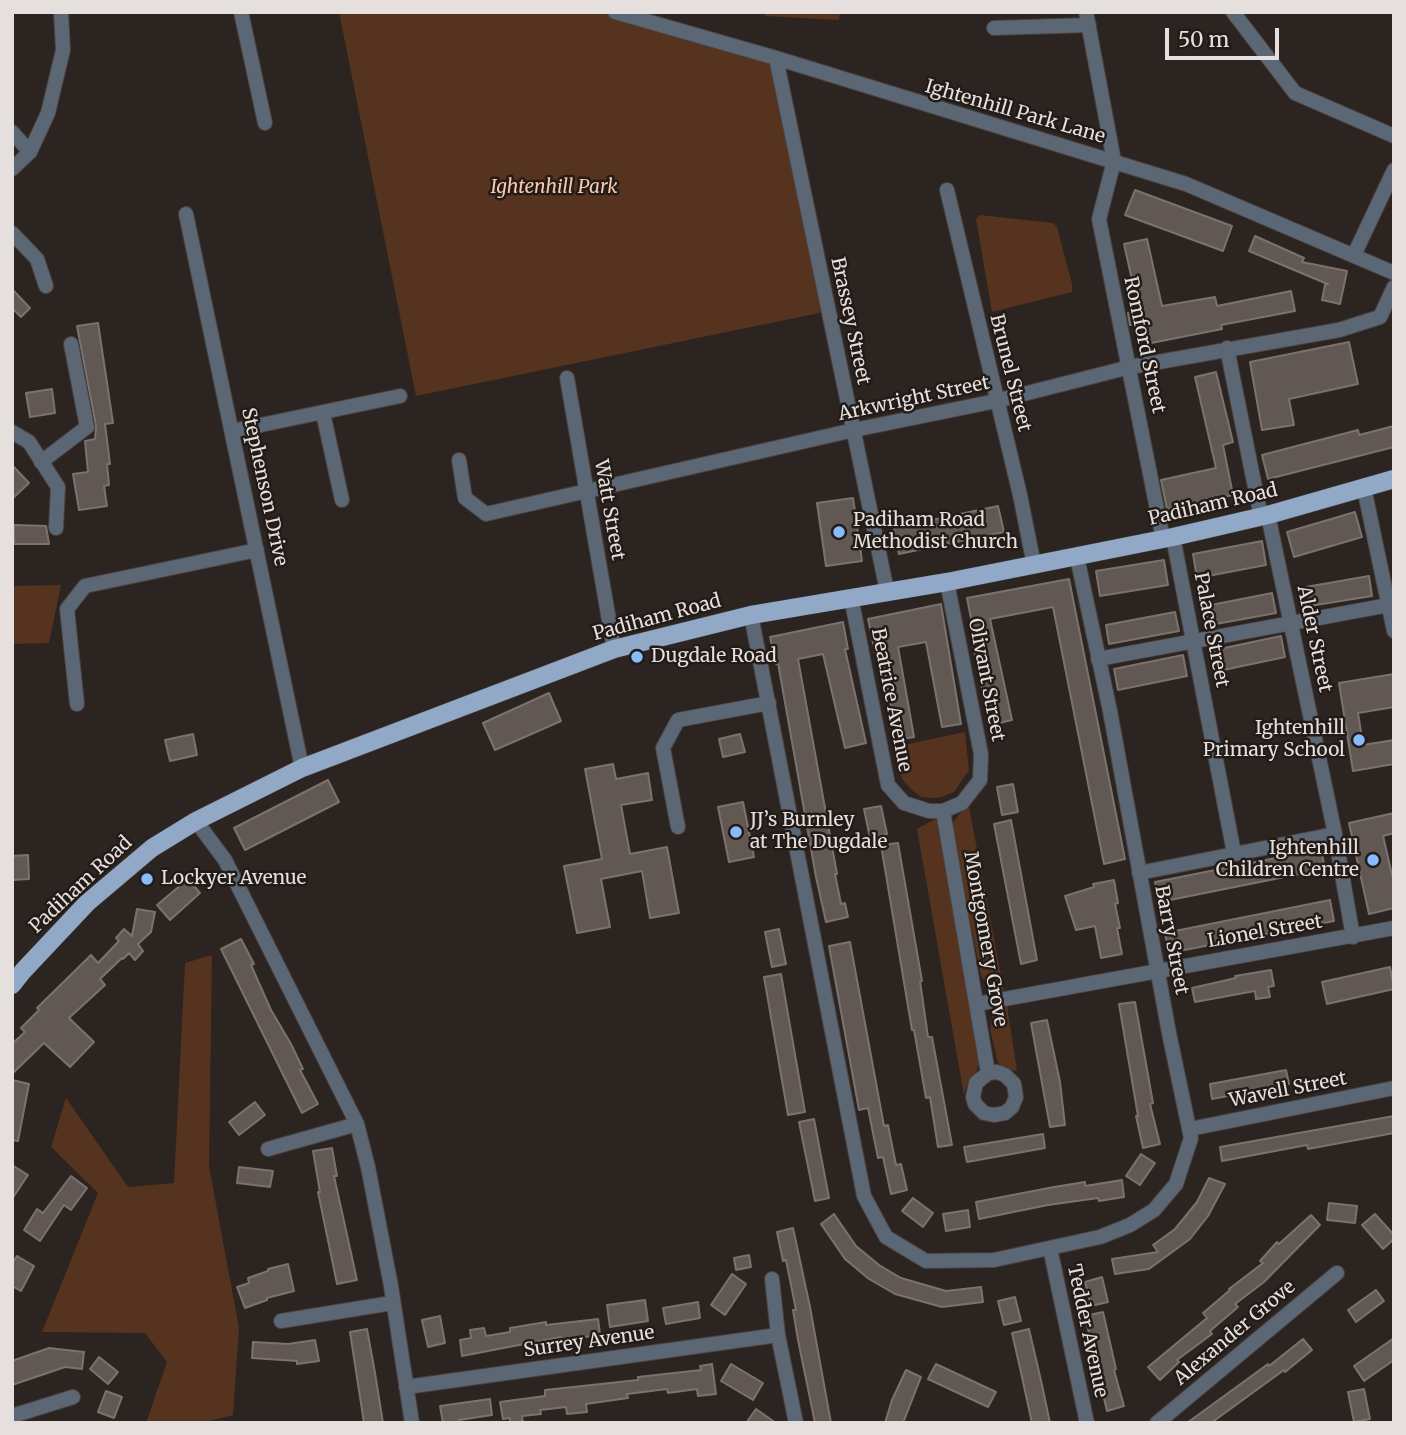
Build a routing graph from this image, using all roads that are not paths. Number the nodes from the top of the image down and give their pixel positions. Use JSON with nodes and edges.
{"nodes":[{"id":1,"x":61,"y":12,"type":"edge"},
{"id":2,"x":241,"y":12,"type":"edge"},
{"id":3,"x":615,"y":12,"type":"edge"},
{"id":4,"x":1233,"y":12,"type":"edge"},
{"id":5,"x":1087,"y":19,"type":"edge"},
{"id":6,"x":994,"y":28,"type":"dead end"},
{"id":7,"x":776,"y":58,"type":"junction"},
{"id":8,"x":265,"y":123,"type":"dead end"},
{"id":9,"x":12,"y":132,"type":"edge"},
{"id":10,"x":1394,"y":136,"type":"edge"},
{"id":11,"x":30,"y":152,"type":"junction"},
{"id":12,"x":1114,"y":161,"type":"junction"},
{"id":13,"x":12,"y":169,"type":"edge"},
{"id":14,"x":1394,"y":170,"type":"edge"},
{"id":15,"x":947,"y":190,"type":"dead end"},
{"id":16,"x":186,"y":214,"type":"dead end"},
{"id":17,"x":12,"y":233,"type":"edge"},
{"id":18,"x":1354,"y":256,"type":"junction"},
{"id":19,"x":1394,"y":273,"type":"edge"},
{"id":20,"x":46,"y":286,"type":"dead end"},
{"id":21,"x":1394,"y":287,"type":"edge"},
{"id":22,"x":71,"y":344,"type":"dead end"},
{"id":23,"x":1227,"y":348,"type":"junction"},
{"id":24,"x":1130,"y":367,"type":"junction"},
{"id":25,"x":567,"y":378,"type":"dead end"},
{"id":26,"x":400,"y":396,"type":"dead end"},
{"id":27,"x":996,"y":401,"type":"junction"},
{"id":28,"x":323,"y":413,"type":"junction"},
{"id":29,"x":853,"y":430,"type":"junction"},
{"id":30,"x":232,"y":431,"type":"junction"},
{"id":31,"x":12,"y":432,"type":"edge"},
{"id":32,"x":459,"y":460,"type":"dead end"},
{"id":33,"x":41,"y":462,"type":"junction"},
{"id":34,"x":1394,"y":479,"type":"edge"},
{"id":35,"x":1364,"y":488,"type":"junction"},
{"id":36,"x":586,"y":490,"type":"junction"},
{"id":37,"x":342,"y":500,"type":"dead end"},
{"id":38,"x":1264,"y":516,"type":"junction"},
{"id":39,"x":56,"y":528,"type":"dead end"},
{"id":40,"x":1168,"y":538,"type":"junction"},
{"id":41,"x":257,"y":550,"type":"junction"},
{"id":42,"x":1077,"y":557,"type":"junction"},
{"id":43,"x":1034,"y":565,"type":"junction"},
{"id":44,"x":947,"y":582,"type":"junction"},
{"id":45,"x":887,"y":591,"type":"junction"},
{"id":46,"x":851,"y":597,"type":"junction"},
{"id":47,"x":1391,"y":604,"type":"edge"},
{"id":48,"x":751,"y":615,"type":"junction"},
{"id":49,"x":1292,"y":623,"type":"junction"},
{"id":50,"x":1394,"y":631,"type":"edge"},
{"id":51,"x":1194,"y":642,"type":"junction"},
{"id":52,"x":614,"y":649,"type":"junction"},
{"id":53,"x":1098,"y":659,"type":"junction"},
{"id":54,"x":769,"y":703,"type":"junction"},
{"id":55,"x":77,"y":704,"type":"dead end"},
{"id":56,"x":302,"y":768,"type":"junction"},
{"id":57,"x":943,"y":811,"type":"junction"},
{"id":58,"x":196,"y":821,"type":"junction"},
{"id":59,"x":678,"y":827,"type":"dead end"},
{"id":60,"x":1335,"y":834,"type":"junction"},
{"id":61,"x":1234,"y":853,"type":"junction"},
{"id":62,"x":1139,"y":873,"type":"junction"},
{"id":63,"x":1394,"y":928,"type":"edge"},
{"id":64,"x":1353,"y":937,"type":"junction"},
{"id":65,"x":1157,"y":971,"type":"junction"},
{"id":66,"x":12,"y":985,"type":"edge"},
{"id":67,"x":977,"y":1004,"type":"junction"},
{"id":68,"x":988,"y":1073,"type":"dead end"},
{"id":69,"x":1394,"y":1088,"type":"edge"},
{"id":70,"x":357,"y":1124,"type":"junction"},
{"id":71,"x":1190,"y":1129,"type":"junction"},
{"id":72,"x":268,"y":1149,"type":"dead end"},
{"id":73,"x":1049,"y":1248,"type":"junction"},
{"id":74,"x":1337,"y":1273,"type":"dead end"},
{"id":75,"x":772,"y":1279,"type":"dead end"},
{"id":76,"x":392,"y":1303,"type":"junction"},
{"id":77,"x":281,"y":1321,"type":"dead end"},
{"id":78,"x":778,"y":1335,"type":"junction"},
{"id":79,"x":406,"y":1387,"type":"junction"},
{"id":80,"x":73,"y":1397,"type":"dead end"},
{"id":81,"x":12,"y":1416,"type":"edge"},
{"id":82,"x":412,"y":1423,"type":"edge"},
{"id":83,"x":796,"y":1423,"type":"edge"},
{"id":84,"x":1087,"y":1423,"type":"edge"},
{"id":85,"x":1157,"y":1423,"type":"edge"}],
"edges":[{"from":1,"to":11,"type":"street"},
{"from":2,"to":8,"type":"street"},
{"from":3,"to":7,"type":"street","name":"Ightenhill Park Lane"},
{"from":4,"to":10,"type":"street"},
{"from":5,"to":6,"type":"street"},
{"from":5,"to":12,"type":"street"},
{"from":7,"to":12,"type":"street","name":"Ightenhill Park Lane"},
{"from":7,"to":29,"type":"street","name":"Brassey Street"},
{"from":9,"to":11,"type":"street"},
{"from":11,"to":13,"type":"street"},
{"from":12,"to":18,"type":"street","name":"Ightenhill Park Lane"},
{"from":12,"to":24,"type":"street","name":"Romford Street"},
{"from":14,"to":18,"type":"street"},
{"from":15,"to":27,"type":"street","name":"Brunel Street"},
{"from":16,"to":30,"type":"street","name":"Stephenson Drive"},
{"from":17,"to":20,"type":"street"},
{"from":18,"to":19,"type":"street","name":"Ightenhill Park Lane"},
{"from":21,"to":23,"type":"street","name":"Arkwright Street"},
{"from":22,"to":33,"type":"street"},
{"from":23,"to":24,"type":"street","name":"Arkwright Street"},
{"from":23,"to":38,"type":"street","name":"Alder Street"},
{"from":24,"to":27,"type":"street","name":"Arkwright Street"},
{"from":24,"to":40,"type":"street","name":"Romford Street"},
{"from":25,"to":36,"type":"street","name":"Watt Street"},
{"from":26,"to":28,"type":"street"},
{"from":27,"to":29,"type":"street","name":"Arkwright Street"},
{"from":27,"to":43,"type":"street","name":"Brunel Street"},
{"from":28,"to":30,"type":"street"},
{"from":28,"to":37,"type":"street"},
{"from":29,"to":36,"type":"street","name":"Arkwright Street"},
{"from":29,"to":45,"type":"street","name":"Brassey Street"},
{"from":30,"to":41,"type":"street","name":"Stephenson Drive"},
{"from":31,"to":33,"type":"street"},
{"from":32,"to":36,"type":"street","name":"Arkwright Street"},
{"from":33,"to":39,"type":"street"},
{"from":34,"to":35,"type":"main road","name":"Padiham Road"},
{"from":35,"to":38,"type":"main road","name":"Padiham Road"},
{"from":35,"to":47,"type":"street"},
{"from":36,"to":52,"type":"street","name":"Watt Street"},
{"from":38,"to":40,"type":"main road","name":"Padiham Road"},
{"from":38,"to":49,"type":"street","name":"Alder Street"},
{"from":40,"to":42,"type":"main road","name":"Padiham Road"},
{"from":40,"to":51,"type":"street","name":"Palace Street"},
{"from":41,"to":55,"type":"street"},
{"from":41,"to":56,"type":"street","name":"Stephenson Drive"},
{"from":42,"to":43,"type":"main road","name":"Padiham Road"},
{"from":42,"to":53,"type":"street","name":"Barry Street"},
{"from":43,"to":44,"type":"main road","name":"Padiham Road"},
{"from":44,"to":45,"type":"main road","name":"Padiham Road"},
{"from":44,"to":57,"type":"street","name":"Olivant Street"},
{"from":45,"to":46,"type":"main road","name":"Padiham Road"},
{"from":46,"to":48,"type":"main road","name":"Padiham Road"},
{"from":46,"to":57,"type":"street","name":"Beatrice Avenue"},
{"from":47,"to":49,"type":"street"},
{"from":47,"to":50,"type":"street"},
{"from":48,"to":52,"type":"main road","name":"Padiham Road"},
{"from":48,"to":54,"type":"street"},
{"from":49,"to":51,"type":"street"},
{"from":49,"to":60,"type":"street","name":"Alder Street"},
{"from":51,"to":53,"type":"street"},
{"from":51,"to":61,"type":"street","name":"Palace Street"},
{"from":52,"to":56,"type":"main road","name":"Padiham Road"},
{"from":53,"to":62,"type":"street","name":"Barry Street"},
{"from":54,"to":59,"type":"street"},
{"from":54,"to":73,"type":"street"},
{"from":56,"to":58,"type":"main road","name":"Padiham Road"},
{"from":57,"to":67,"type":"street","name":"Montgomery Grove"},
{"from":58,"to":66,"type":"main road","name":"Padiham Road"},
{"from":58,"to":70,"type":"street"},
{"from":60,"to":61,"type":"street"},
{"from":60,"to":64,"type":"street","name":"Alder Street"},
{"from":61,"to":62,"type":"street"},
{"from":62,"to":65,"type":"street","name":"Barry Street"},
{"from":63,"to":64,"type":"street","name":"Lionel Street"},
{"from":64,"to":65,"type":"street","name":"Lionel Street"},
{"from":65,"to":67,"type":"street","name":"Lionel Street"},
{"from":65,"to":71,"type":"street","name":"Barry Street"},
{"from":67,"to":68,"type":"street","name":"Montgomery Grove"},
{"from":69,"to":71,"type":"street","name":"Wavell Street"},
{"from":70,"to":72,"type":"street"},
{"from":70,"to":76,"type":"street"},
{"from":71,"to":73,"type":"street","name":"Barry Street"},
{"from":73,"to":84,"type":"street","name":"Tedder Avenue"},
{"from":74,"to":85,"type":"street","name":"Alexander Grove"},
{"from":75,"to":78,"type":"street"},
{"from":76,"to":77,"type":"street"},
{"from":76,"to":79,"type":"street"},
{"from":78,"to":79,"type":"street","name":"Surrey Avenue"},
{"from":78,"to":83,"type":"street"},
{"from":79,"to":82,"type":"street"},
{"from":80,"to":81,"type":"street"}]}
